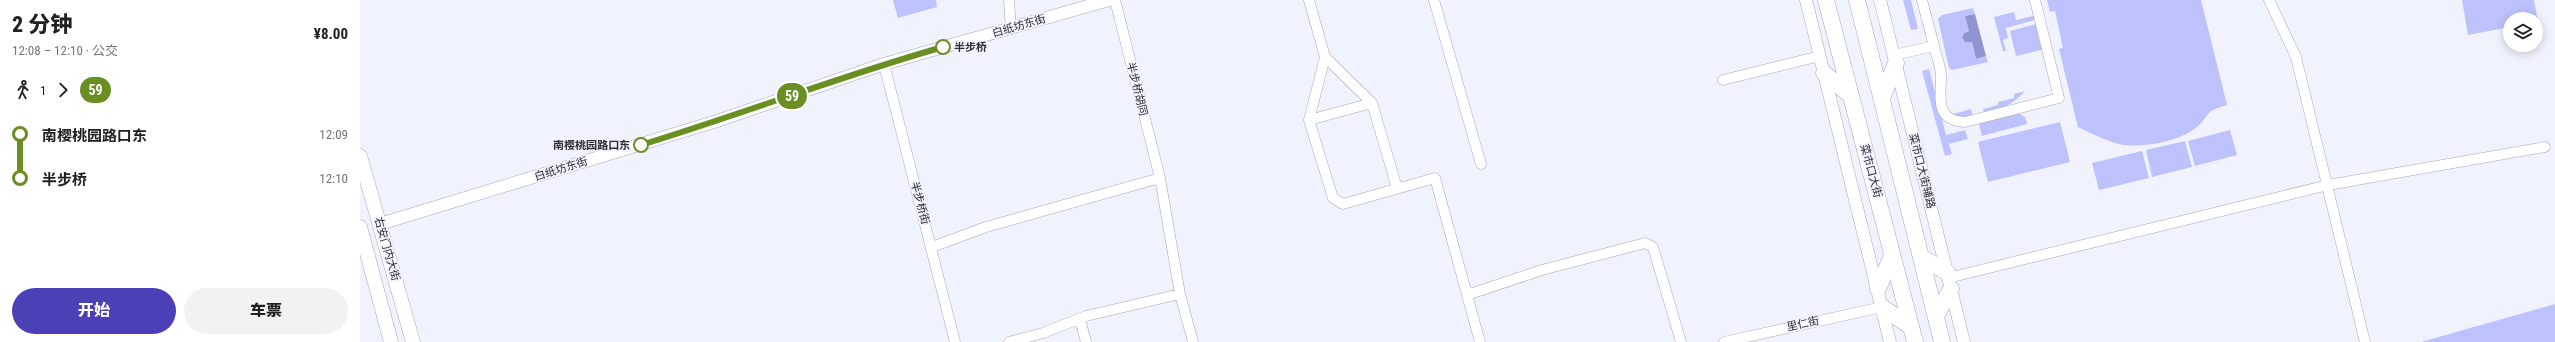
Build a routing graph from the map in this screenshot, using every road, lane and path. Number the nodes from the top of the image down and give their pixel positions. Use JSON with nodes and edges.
{"nodes":[{"id":1,"x":1008,"y":0,"type":"edge"},
{"id":2,"x":1109,"y":0,"type":"edge"},
{"id":3,"x":1115,"y":0,"type":"edge"},
{"id":4,"x":1309,"y":0,"type":"edge"},
{"id":5,"x":1434,"y":0,"type":"edge"},
{"id":6,"x":1806,"y":0,"type":"edge"},
{"id":7,"x":1826,"y":0,"type":"edge"},
{"id":8,"x":1857,"y":0,"type":"edge"},
{"id":9,"x":1880,"y":0,"type":"edge"},
{"id":10,"x":1922,"y":0,"type":"edge"},
{"id":11,"x":2035,"y":0,"type":"edge"},
{"id":12,"x":2269,"y":0,"type":"edge"},
{"id":13,"x":1011,"y":29,"type":"junction"},
{"id":14,"x":1934,"y":46,"type":"junction"},
{"id":15,"x":1820,"y":56,"type":"junction"},
{"id":16,"x":1325,"y":57,"type":"junction"},
{"id":17,"x":1895,"y":59,"type":"junction"},
{"id":18,"x":884,"y":64,"type":"junction"},
{"id":19,"x":1824,"y":72,"type":"junction"},
{"id":20,"x":1723,"y":80,"type":"dead end"},
{"id":21,"x":1851,"y":96,"type":"junction"},
{"id":22,"x":1882,"y":98,"type":"junction"},
{"id":23,"x":1372,"y":103,"type":"junction"},
{"id":24,"x":1309,"y":120,"type":"junction"},
{"id":25,"x":2546,"y":147,"type":"dead end"},
{"id":26,"x":360,"y":156,"type":"edge"},
{"id":27,"x":1481,"y":164,"type":"dead end"},
{"id":28,"x":1160,"y":178,"type":"junction"},
{"id":29,"x":2328,"y":185,"type":"junction"},
{"id":30,"x":1397,"y":188,"type":"junction"},
{"id":31,"x":380,"y":224,"type":"junction"},
{"id":32,"x":361,"y":234,"type":"edge"},
{"id":33,"x":932,"y":247,"type":"junction"},
{"id":34,"x":1892,"y":255,"type":"junction"},
{"id":35,"x":1921,"y":257,"type":"junction"},
{"id":36,"x":1949,"y":280,"type":"junction"},
{"id":37,"x":1878,"y":288,"type":"junction"},
{"id":38,"x":1180,"y":294,"type":"junction"},
{"id":39,"x":1467,"y":295,"type":"junction"},
{"id":40,"x":1882,"y":307,"type":"junction"},
{"id":41,"x":1936,"y":316,"type":"junction"},
{"id":42,"x":1080,"y":319,"type":"junction"},
{"id":43,"x":1913,"y":335,"type":"edge"},
{"id":44,"x":1764,"y":338,"type":"edge"},
{"id":45,"x":391,"y":342,"type":"edge"},
{"id":46,"x":413,"y":342,"type":"edge"},
{"id":47,"x":955,"y":342,"type":"edge"},
{"id":48,"x":1009,"y":342,"type":"edge"},
{"id":49,"x":1086,"y":342,"type":"edge"},
{"id":50,"x":1193,"y":342,"type":"edge"},
{"id":51,"x":1480,"y":342,"type":"edge"},
{"id":52,"x":1681,"y":342,"type":"edge"},
{"id":53,"x":1724,"y":342,"type":"edge"},
{"id":54,"x":1890,"y":342,"type":"edge"},
{"id":55,"x":1942,"y":342,"type":"edge"},
{"id":56,"x":1964,"y":342,"type":"edge"},
{"id":57,"x":2365,"y":342,"type":"edge"}],
"edges":[{"from":1,"to":13,"type":"street"},
{"from":2,"to":13,"type":"street","name":"白纸坊东街"},
{"from":3,"to":28,"type":"street","name":"半步桥胡同"},
{"from":4,"to":16,"type":"street"},
{"from":5,"to":27,"type":"street"},
{"from":6,"to":15,"type":"street"},
{"from":7,"to":21,"type":"main road","name":"菜市口大街"},
{"from":8,"to":22,"type":"main road"},
{"from":9,"to":17,"type":"street","name":"菜市口大街辅路"},
{"from":10,"to":14,"type":"street"},
{"from":11,"to":14,"type":"street"},
{"from":12,"to":29,"type":"street"},
{"from":13,"to":18,"type":"street","name":"白纸坊东街"},
{"from":14,"to":17,"type":"street"},
{"from":15,"to":19,"type":"street"},
{"from":15,"to":20,"type":"street"},
{"from":16,"to":23,"type":"street"},
{"from":16,"to":24,"type":"street"},
{"from":17,"to":22,"type":"main road"},
{"from":17,"to":36,"type":"street","name":"菜市口大街辅路"},
{"from":18,"to":31,"type":"street","name":"白纸坊东街"},
{"from":18,"to":33,"type":"street","name":"半步桥街"},
{"from":19,"to":21,"type":"main road"},
{"from":19,"to":37,"type":"street"},
{"from":21,"to":34,"type":"main road","name":"菜市口大街"},
{"from":22,"to":35,"type":"main road"},
{"from":23,"to":24,"type":"street"},
{"from":23,"to":30,"type":"street"},
{"from":24,"to":30,"type":"street"},
{"from":25,"to":29,"type":"street"},
{"from":26,"to":31,"type":"main road","name":"右安门内大街"},
{"from":28,"to":33,"type":"street"},
{"from":28,"to":38,"type":"street","name":"半步桥胡同"},
{"from":29,"to":36,"type":"street"},
{"from":29,"to":57,"type":"street"},
{"from":30,"to":39,"type":"street"},
{"from":31,"to":32,"type":"main road"},
{"from":31,"to":46,"type":"main road","name":"右安门内大街"},
{"from":32,"to":45,"type":"main road","name":"右安门内大街"},
{"from":33,"to":47,"type":"street","name":"半步桥街"},
{"from":34,"to":37,"type":"main road"},
{"from":34,"to":43,"type":"main road","name":"菜市口大街"},
{"from":35,"to":36,"type":"main road"},
{"from":35,"to":41,"type":"main road"},
{"from":36,"to":41,"type":"main road"},
{"from":36,"to":56,"type":"street","name":"菜市口大街辅路"},
{"from":37,"to":40,"type":"street"},
{"from":38,"to":42,"type":"street"},
{"from":38,"to":50,"type":"street","name":"半步桥胡同"},
{"from":39,"to":51,"type":"street"},
{"from":39,"to":52,"type":"street"},
{"from":40,"to":43,"type":"main road"},
{"from":40,"to":44,"type":"street","name":"里仁街"},
{"from":40,"to":54,"type":"street"},
{"from":41,"to":55,"type":"main road"},
{"from":42,"to":48,"type":"street"},
{"from":42,"to":49,"type":"street"},
{"from":44,"to":53,"type":"street","name":"里仁街"}]}
